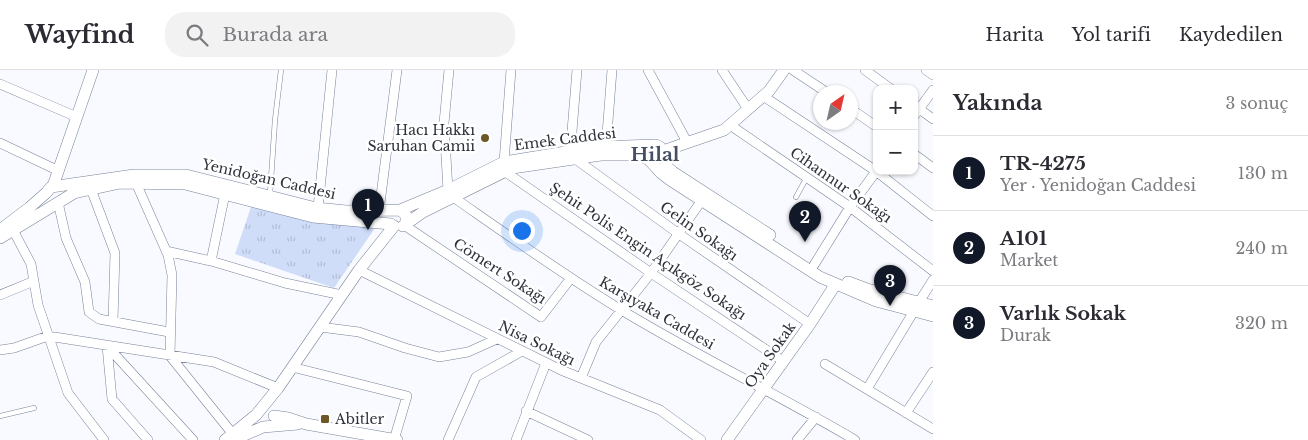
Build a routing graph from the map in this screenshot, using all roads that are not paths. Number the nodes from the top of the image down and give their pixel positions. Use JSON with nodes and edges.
{"nodes":[{"id":1,"x":281,"y":70,"type":"edge"},
{"id":2,"x":332,"y":70,"type":"edge"},
{"id":3,"x":397,"y":70,"type":"edge"},
{"id":4,"x":448,"y":70,"type":"edge"},
{"id":5,"x":511,"y":70,"type":"edge"},
{"id":6,"x":576,"y":70,"type":"edge"},
{"id":7,"x":612,"y":70,"type":"edge"},
{"id":8,"x":648,"y":70,"type":"edge"},
{"id":9,"x":722,"y":70,"type":"edge"},
{"id":10,"x":784,"y":70,"type":"edge"},
{"id":11,"x":793,"y":70,"type":"edge"},
{"id":12,"x":865,"y":70,"type":"edge"},
{"id":13,"x":926,"y":70,"type":"edge"},
{"id":14,"x":91,"y":71,"type":"edge"},
{"id":15,"x":933,"y":75,"type":"edge"},
{"id":16,"x":0,"y":84,"type":"edge"},
{"id":17,"x":816,"y":85,"type":"edge"},
{"id":18,"x":886,"y":85,"type":"edge"},
{"id":19,"x":933,"y":90,"type":"edge"},
{"id":20,"x":763,"y":96,"type":"junction"},
{"id":21,"x":918,"y":108,"type":"edge"},
{"id":22,"x":748,"y":110,"type":"junction"},
{"id":23,"x":918,"y":111,"type":"edge"},
{"id":24,"x":858,"y":114,"type":"edge"},
{"id":25,"x":77,"y":117,"type":"junction"},
{"id":26,"x":933,"y":119,"type":"edge"},
{"id":27,"x":873,"y":124,"type":"edge"},
{"id":28,"x":730,"y":125,"type":"junction"},
{"id":29,"x":687,"y":142,"type":"junction"},
{"id":30,"x":0,"y":143,"type":"edge"},
{"id":31,"x":606,"y":146,"type":"junction"},
{"id":32,"x":660,"y":151,"type":"junction"},
{"id":33,"x":574,"y":154,"type":"junction"},
{"id":34,"x":918,"y":157,"type":"edge"},
{"id":35,"x":649,"y":160,"type":"junction"},
{"id":36,"x":504,"y":166,"type":"junction"},
{"id":37,"x":873,"y":168,"type":"edge"},
{"id":38,"x":933,"y":168,"type":"edge"},
{"id":39,"x":59,"y":171,"type":"junction"},
{"id":40,"x":873,"y":174,"type":"edge"},
{"id":41,"x":882,"y":175,"type":"edge"},
{"id":42,"x":807,"y":177,"type":"junction"},
{"id":43,"x":135,"y":179,"type":"junction"},
{"id":44,"x":226,"y":189,"type":"junction"},
{"id":45,"x":50,"y":190,"type":"junction"},
{"id":46,"x":91,"y":190,"type":"junction"},
{"id":47,"x":451,"y":193,"type":"junction"},
{"id":48,"x":270,"y":196,"type":"junction"},
{"id":49,"x":796,"y":196,"type":"dead end"},
{"id":50,"x":702,"y":200,"type":"junction"},
{"id":51,"x":58,"y":202,"type":"junction"},
{"id":52,"x":850,"y":207,"type":"junction"},
{"id":53,"x":318,"y":208,"type":"junction"},
{"id":54,"x":399,"y":210,"type":"junction"},
{"id":55,"x":379,"y":212,"type":"junction"},
{"id":56,"x":933,"y":216,"type":"edge"},
{"id":57,"x":399,"y":224,"type":"junction"},
{"id":58,"x":0,"y":230,"type":"edge"},
{"id":59,"x":13,"y":230,"type":"junction"},
{"id":60,"x":679,"y":234,"type":"junction"},
{"id":61,"x":0,"y":238,"type":"edge"},
{"id":62,"x":166,"y":251,"type":"junction"},
{"id":63,"x":211,"y":261,"type":"junction"},
{"id":64,"x":814,"y":265,"type":"junction"},
{"id":65,"x":359,"y":270,"type":"junction"},
{"id":66,"x":933,"y":271,"type":"edge"},
{"id":67,"x":651,"y":273,"type":"junction"},
{"id":68,"x":571,"y":278,"type":"junction"},
{"id":69,"x":933,"y":280,"type":"edge"},
{"id":70,"x":34,"y":281,"type":"junction"},
{"id":71,"x":835,"y":285,"type":"junction"},
{"id":72,"x":0,"y":295,"type":"edge"},
{"id":73,"x":342,"y":295,"type":"junction"},
{"id":74,"x":933,"y":306,"type":"edge"},
{"id":75,"x":916,"y":307,"type":"junction"},
{"id":76,"x":622,"y":310,"type":"junction"},
{"id":77,"x":933,"y":316,"type":"edge"},
{"id":78,"x":112,"y":321,"type":"junction"},
{"id":79,"x":810,"y":324,"type":"junction"},
{"id":80,"x":320,"y":326,"type":"junction"},
{"id":81,"x":170,"y":332,"type":"junction"},
{"id":82,"x":48,"y":336,"type":"junction"},
{"id":83,"x":497,"y":338,"type":"junction"},
{"id":84,"x":107,"y":346,"type":"junction"},
{"id":85,"x":0,"y":350,"type":"edge"},
{"id":86,"x":522,"y":351,"type":"junction"},
{"id":87,"x":170,"y":356,"type":"junction"},
{"id":88,"x":783,"y":361,"type":"junction"},
{"id":89,"x":546,"y":363,"type":"junction"},
{"id":90,"x":825,"y":364,"type":"dead end"},
{"id":91,"x":292,"y":367,"type":"junction"},
{"id":92,"x":933,"y":372,"type":"edge"},
{"id":93,"x":581,"y":378,"type":"junction"},
{"id":94,"x":278,"y":388,"type":"junction"},
{"id":95,"x":764,"y":388,"type":"junction"},
{"id":96,"x":867,"y":389,"type":"junction"},
{"id":97,"x":34,"y":408,"type":"dead end"},
{"id":98,"x":526,"y":411,"type":"junction"},
{"id":99,"x":906,"y":412,"type":"junction"},
{"id":100,"x":258,"y":413,"type":"junction"},
{"id":101,"x":0,"y":416,"type":"edge"},
{"id":102,"x":816,"y":417,"type":"junction"},
{"id":103,"x":270,"y":420,"type":"junction"},
{"id":104,"x":933,"y":429,"type":"edge"},
{"id":105,"x":230,"y":438,"type":"edge"},
{"id":106,"x":104,"y":440,"type":"edge"},
{"id":107,"x":148,"y":440,"type":"edge"},
{"id":108,"x":193,"y":440,"type":"edge"},
{"id":109,"x":396,"y":440,"type":"edge"},
{"id":110,"x":448,"y":440,"type":"edge"},
{"id":111,"x":516,"y":440,"type":"edge"},
{"id":112,"x":588,"y":440,"type":"edge"},
{"id":113,"x":701,"y":440,"type":"edge"},
{"id":114,"x":727,"y":440,"type":"edge"},
{"id":115,"x":797,"y":440,"type":"edge"},
{"id":116,"x":855,"y":440,"type":"edge"}],
"edges":[{"from":1,"to":48,"type":"lane"},
{"from":2,"to":53,"type":"street"},
{"from":3,"to":55,"type":"street"},
{"from":4,"to":47,"type":"street"},
{"from":5,"to":36,"type":"street"},
{"from":6,"to":33,"type":"street"},
{"from":7,"to":31,"type":"street"},
{"from":8,"to":29,"type":"street"},
{"from":9,"to":22,"type":"street"},
{"from":10,"to":20,"type":"street","name":"Emek Caddesi"},
{"from":11,"to":17,"type":"street"},
{"from":12,"to":18,"type":"street"},
{"from":13,"to":15,"type":"street"},
{"from":14,"to":25,"type":"street"},
{"from":16,"to":25,"type":"street"},
{"from":19,"to":21,"type":"street"},
{"from":20,"to":22,"type":"street","name":"Emek Caddesi"},
{"from":20,"to":37,"type":"street"},
{"from":22,"to":28,"type":"street","name":"Emek Caddesi"},
{"from":23,"to":26,"type":"street"},
{"from":24,"to":27,"type":"street"},
{"from":25,"to":39,"type":"street"},
{"from":28,"to":29,"type":"street","name":"Emek Caddesi"},
{"from":28,"to":42,"type":"street","name":"Cihannur Sokağı"},
{"from":29,"to":32,"type":"street","name":"Emek Caddesi"},
{"from":30,"to":39,"type":"street"},
{"from":31,"to":32,"type":"street","name":"Emek Caddesi"},
{"from":31,"to":33,"type":"street","name":"Emek Caddesi"},
{"from":32,"to":35,"type":"street"},
{"from":32,"to":64,"type":"street"},
{"from":33,"to":35,"type":"street","name":"Emek Caddesi"},
{"from":33,"to":36,"type":"street","name":"Emek Caddesi"},
{"from":33,"to":60,"type":"street","name":"Gelin Sokağı"},
{"from":34,"to":38,"type":"street"},
{"from":35,"to":50,"type":"street"},
{"from":36,"to":47,"type":"street","name":"Emek Caddesi"},
{"from":36,"to":67,"type":"street","name":"Şehit Polis Engin Açıkgöz Sokağı"},
{"from":39,"to":45,"type":"street"},
{"from":40,"to":52,"type":"street"},
{"from":41,"to":56,"type":"street"},
{"from":42,"to":49,"type":"lane"},
{"from":42,"to":52,"type":"street","name":"Cihannur Sokağı"},
{"from":43,"to":44,"type":"street","name":"Yenidoğan Caddesi"},
{"from":43,"to":45,"type":"street","name":"Yenidoğan Caddesi"},
{"from":43,"to":46,"type":"street","name":"Yenidoğan Caddesi"},
{"from":43,"to":62,"type":"street"},
{"from":44,"to":48,"type":"street","name":"Yenidoğan Caddesi"},
{"from":44,"to":57,"type":"street","name":"Yenidoğan Caddesi"},
{"from":44,"to":63,"type":"street"},
{"from":45,"to":51,"type":"street"},
{"from":45,"to":58,"type":"street"},
{"from":46,"to":51,"type":"street","name":"Yenidoğan Caddesi"},
{"from":46,"to":78,"type":"street"},
{"from":47,"to":54,"type":"street","name":"Emek Caddesi"},
{"from":47,"to":57,"type":"street","name":"Emek Caddesi"},
{"from":47,"to":68,"type":"street","name":"Karşıyaka Caddesi"},
{"from":48,"to":53,"type":"street","name":"Yenidoğan Caddesi"},
{"from":50,"to":60,"type":"street"},
{"from":50,"to":71,"type":"street"},
{"from":51,"to":59,"type":"street","name":"Yenidoğan Caddesi"},
{"from":51,"to":78,"type":"street"},
{"from":52,"to":64,"type":"street"},
{"from":52,"to":66,"type":"street","name":"Cihannur Sokağı"},
{"from":53,"to":55,"type":"street","name":"Yenidoğan Caddesi"},
{"from":54,"to":55,"type":"street","name":"Yenidoğan Caddesi"},
{"from":54,"to":57,"type":"street"},
{"from":57,"to":65,"type":"street","name":"Emek Caddesi"},
{"from":57,"to":68,"type":"street","name":"Cömert Sokağı"},
{"from":59,"to":61,"type":"street","name":"Yenidoğan Caddesi"},
{"from":59,"to":70,"type":"street"},
{"from":60,"to":67,"type":"street"},
{"from":60,"to":79,"type":"street","name":"Gelin Sokağı"},
{"from":62,"to":63,"type":"street"},
{"from":62,"to":81,"type":"street"},
{"from":63,"to":73,"type":"street"},
{"from":64,"to":75,"type":"street"},
{"from":65,"to":73,"type":"street","name":"Emek Caddesi"},
{"from":65,"to":83,"type":"street","name":"Nisa Sokağı"},
{"from":67,"to":76,"type":"street"},
{"from":67,"to":88,"type":"street","name":"Şehit Polis Engin Açıkgöz Sokağı"},
{"from":68,"to":76,"type":"street","name":"Karşıyaka Caddesi"},
{"from":69,"to":75,"type":"street"},
{"from":70,"to":72,"type":"street"},
{"from":70,"to":82,"type":"street"},
{"from":71,"to":75,"type":"street"},
{"from":71,"to":79,"type":"street","name":"Oya Sokak"},
{"from":73,"to":80,"type":"street","name":"Emek Caddesi"},
{"from":74,"to":75,"type":"street"},
{"from":75,"to":77,"type":"street"},
{"from":75,"to":96,"type":"street"},
{"from":76,"to":93,"type":"street"},
{"from":76,"to":95,"type":"street","name":"Karşıyaka Caddesi"},
{"from":78,"to":81,"type":"street"},
{"from":79,"to":88,"type":"street","name":"Oya Sokak"},
{"from":80,"to":83,"type":"street"},
{"from":80,"to":91,"type":"street","name":"Emek Caddesi"},
{"from":81,"to":87,"type":"street"},
{"from":82,"to":84,"type":"street"},
{"from":82,"to":85,"type":"street"},
{"from":82,"to":106,"type":"street"},
{"from":83,"to":86,"type":"street","name":"Nisa Sokağı"},
{"from":84,"to":87,"type":"street"},
{"from":84,"to":107,"type":"street"},
{"from":84,"to":108,"type":"street"},
{"from":86,"to":89,"type":"street","name":"Nisa Sokağı"},
{"from":86,"to":110,"type":"street"},
{"from":87,"to":94,"type":"street"},
{"from":87,"to":105,"type":"street"},
{"from":88,"to":95,"type":"street","name":"Oya Sokak"},
{"from":89,"to":93,"type":"street","name":"Nisa Sokağı"},
{"from":89,"to":98,"type":"street"},
{"from":90,"to":96,"type":"street"},
{"from":91,"to":94,"type":"street","name":"Emek Caddesi"},
{"from":91,"to":109,"type":"street"},
{"from":92,"to":99,"type":"street"},
{"from":93,"to":113,"type":"street","name":"Nisa Sokağı"},
{"from":94,"to":100,"type":"street"},
{"from":94,"to":103,"type":"street"},
{"from":95,"to":102,"type":"street","name":"Karşıyaka Caddesi"},
{"from":95,"to":114,"type":"street","name":"Oya Sokak"},
{"from":96,"to":99,"type":"street"},
{"from":97,"to":101,"type":"lane"},
{"from":98,"to":111,"type":"street"},
{"from":98,"to":112,"type":"street"},
{"from":99,"to":104,"type":"street"},
{"from":100,"to":103,"type":"street"},
{"from":100,"to":103,"type":"street"},
{"from":100,"to":105,"type":"street"},
{"from":102,"to":115,"type":"street"},
{"from":102,"to":116,"type":"street","name":"Karşıyaka Caddesi"},
{"from":103,"to":105,"type":"street"},
{"from":103,"to":109,"type":"street"}]}
